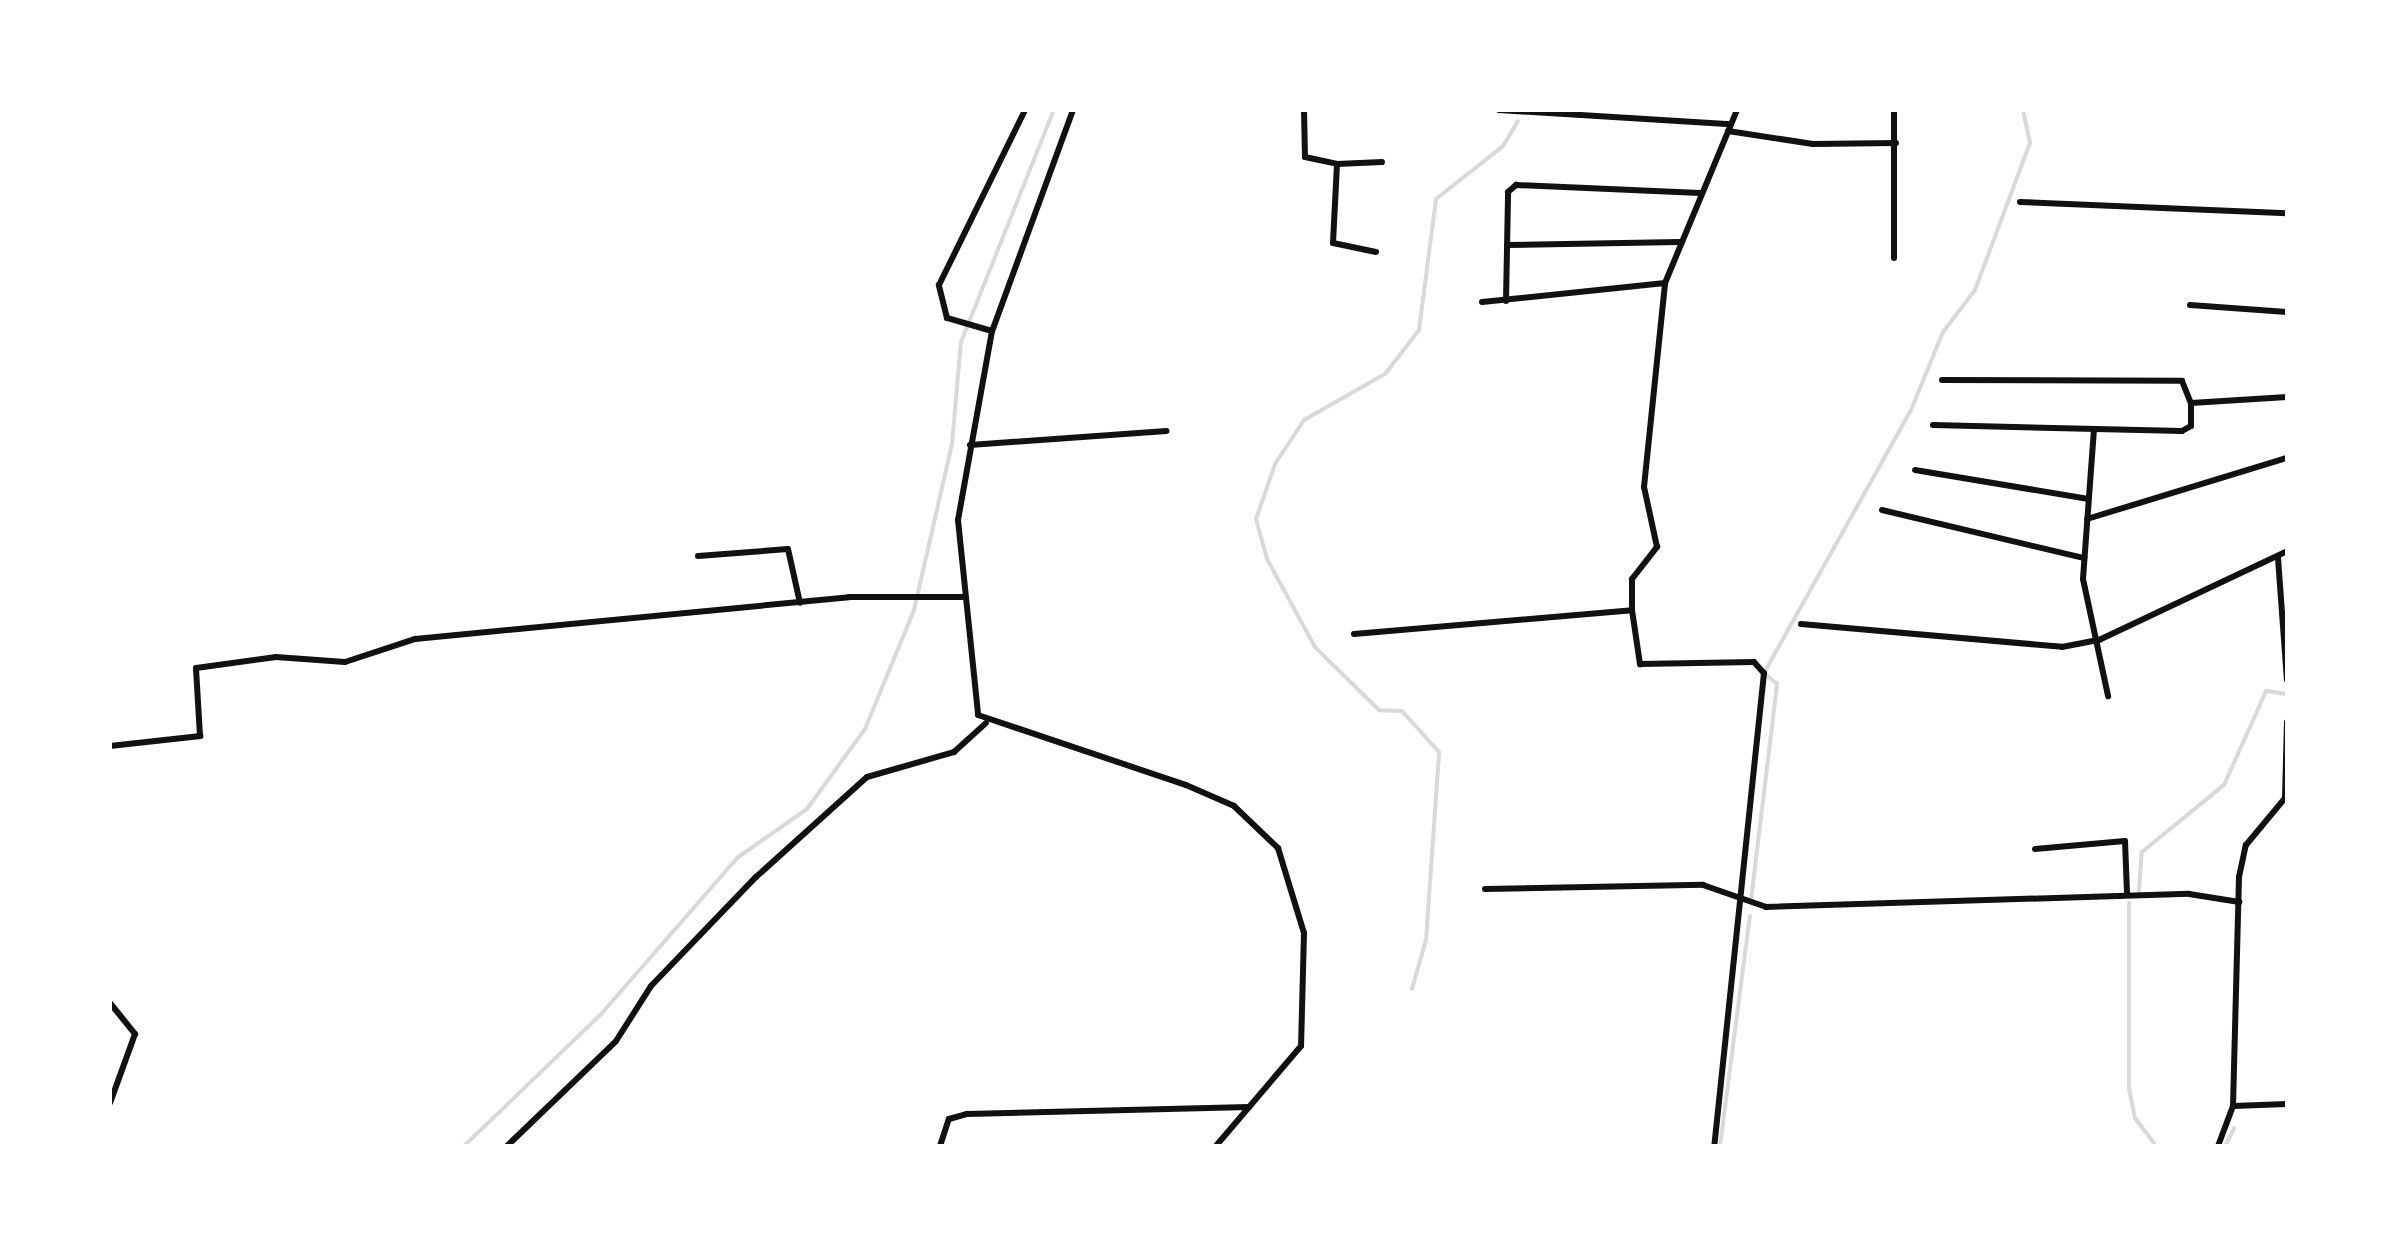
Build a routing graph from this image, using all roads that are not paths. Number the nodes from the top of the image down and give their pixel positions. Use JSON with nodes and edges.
{"nodes":[{"id":1,"x":1025,"y":110,"type":"edge"},
{"id":2,"x":1073,"y":110,"type":"edge"},
{"id":3,"x":1304,"y":110,"type":"edge"},
{"id":4,"x":1499,"y":110,"type":"edge"},
{"id":5,"x":1737,"y":110,"type":"edge"},
{"id":6,"x":1894,"y":110,"type":"edge"},
{"id":7,"x":1730,"y":128,"type":"junction"},
{"id":8,"x":1896,"y":143,"type":"junction"},
{"id":9,"x":1382,"y":162,"type":"dead end"},
{"id":10,"x":1336,"y":164,"type":"junction"},
{"id":11,"x":1700,"y":194,"type":"junction"},
{"id":12,"x":2020,"y":202,"type":"dead end"},
{"id":13,"x":2287,"y":213,"type":"edge"},
{"id":14,"x":1679,"y":242,"type":"junction"},
{"id":15,"x":1507,"y":245,"type":"junction"},
{"id":16,"x":1376,"y":252,"type":"dead end"},
{"id":17,"x":1894,"y":258,"type":"dead end"},
{"id":18,"x":1665,"y":284,"type":"junction"},
{"id":19,"x":1506,"y":301,"type":"junction"},
{"id":20,"x":1482,"y":302,"type":"dead end"},
{"id":21,"x":2190,"y":305,"type":"dead end"},
{"id":22,"x":2287,"y":312,"type":"edge"},
{"id":23,"x":992,"y":331,"type":"junction"},
{"id":24,"x":1942,"y":380,"type":"dead end"},
{"id":25,"x":2287,"y":398,"type":"edge"},
{"id":26,"x":2191,"y":404,"type":"junction"},
{"id":27,"x":1933,"y":425,"type":"dead end"},
{"id":28,"x":2094,"y":429,"type":"junction"},
{"id":29,"x":1167,"y":431,"type":"dead end"},
{"id":30,"x":970,"y":445,"type":"junction"},
{"id":31,"x":2287,"y":458,"type":"edge"},
{"id":32,"x":1915,"y":470,"type":"dead end"},
{"id":33,"x":2089,"y":498,"type":"junction"},
{"id":34,"x":1882,"y":510,"type":"dead end"},
{"id":35,"x":2087,"y":520,"type":"junction"},
{"id":36,"x":2287,"y":551,"type":"edge"},
{"id":37,"x":698,"y":556,"type":"dead end"},
{"id":38,"x":2084,"y":558,"type":"junction"},
{"id":39,"x":2278,"y":558,"type":"junction"},
{"id":40,"x":965,"y":597,"type":"junction"},
{"id":41,"x":800,"y":604,"type":"junction"},
{"id":42,"x":1632,"y":610,"type":"junction"},
{"id":43,"x":1801,"y":624,"type":"dead end"},
{"id":44,"x":1354,"y":634,"type":"dead end"},
{"id":45,"x":2099,"y":640,"type":"junction"},
{"id":46,"x":2287,"y":680,"type":"edge"},
{"id":47,"x":2108,"y":696,"type":"dead end"},
{"id":48,"x":2287,"y":722,"type":"edge"},
{"id":49,"x":986,"y":724,"type":"junction"},
{"id":50,"x":110,"y":746,"type":"edge"},
{"id":51,"x":2034,"y":849,"type":"dead end"},
{"id":52,"x":1485,"y":889,"type":"dead end"},
{"id":53,"x":2128,"y":894,"type":"junction"},
{"id":54,"x":1744,"y":899,"type":"junction"},
{"id":55,"x":2239,"y":902,"type":"junction"},
{"id":56,"x":110,"y":1003,"type":"edge"},
{"id":57,"x":110,"y":1103,"type":"edge"},
{"id":58,"x":2287,"y":1104,"type":"edge"},
{"id":59,"x":1250,"y":1106,"type":"junction"},
{"id":60,"x":2233,"y":1106,"type":"junction"},
{"id":61,"x":507,"y":1146,"type":"edge"},
{"id":62,"x":940,"y":1146,"type":"edge"},
{"id":63,"x":1216,"y":1146,"type":"edge"},
{"id":64,"x":1714,"y":1146,"type":"edge"},
{"id":65,"x":2218,"y":1146,"type":"edge"}],
"edges":[{"from":1,"to":23,"type":"street"},
{"from":2,"to":23,"type":"street"},
{"from":3,"to":10,"type":"street"},
{"from":4,"to":7,"type":"street"},
{"from":5,"to":7,"type":"street"},
{"from":6,"to":8,"type":"street"},
{"from":7,"to":8,"type":"street"},
{"from":7,"to":11,"type":"street"},
{"from":8,"to":17,"type":"street"},
{"from":9,"to":10,"type":"street"},
{"from":10,"to":16,"type":"street"},
{"from":11,"to":14,"type":"street"},
{"from":11,"to":15,"type":"street"},
{"from":12,"to":13,"type":"street"},
{"from":14,"to":15,"type":"street"},
{"from":14,"to":18,"type":"street"},
{"from":15,"to":19,"type":"street"},
{"from":18,"to":19,"type":"street"},
{"from":18,"to":42,"type":"street"},
{"from":19,"to":20,"type":"street"},
{"from":21,"to":22,"type":"street"},
{"from":23,"to":30,"type":"street"},
{"from":24,"to":26,"type":"street"},
{"from":25,"to":26,"type":"street"},
{"from":26,"to":28,"type":"street"},
{"from":27,"to":28,"type":"street"},
{"from":28,"to":33,"type":"street"},
{"from":29,"to":30,"type":"street"},
{"from":30,"to":40,"type":"street"},
{"from":31,"to":35,"type":"street"},
{"from":32,"to":33,"type":"street"},
{"from":33,"to":35,"type":"street"},
{"from":34,"to":38,"type":"street"},
{"from":35,"to":38,"type":"street"},
{"from":36,"to":39,"type":"street"},
{"from":37,"to":41,"type":"street"},
{"from":38,"to":45,"type":"street"},
{"from":39,"to":45,"type":"street"},
{"from":39,"to":46,"type":"street"},
{"from":40,"to":41,"type":"street"},
{"from":40,"to":49,"type":"street"},
{"from":41,"to":50,"type":"street"},
{"from":42,"to":44,"type":"street"},
{"from":42,"to":54,"type":"street"},
{"from":43,"to":45,"type":"street"},
{"from":45,"to":47,"type":"street"},
{"from":48,"to":55,"type":"street"},
{"from":49,"to":59,"type":"street"},
{"from":49,"to":61,"type":"street"},
{"from":51,"to":53,"type":"street"},
{"from":52,"to":54,"type":"street"},
{"from":53,"to":54,"type":"street"},
{"from":53,"to":55,"type":"street"},
{"from":54,"to":64,"type":"street"},
{"from":55,"to":60,"type":"street"},
{"from":56,"to":57,"type":"street"},
{"from":58,"to":60,"type":"street"},
{"from":59,"to":62,"type":"street"},
{"from":59,"to":63,"type":"street"},
{"from":60,"to":65,"type":"street"}]}
